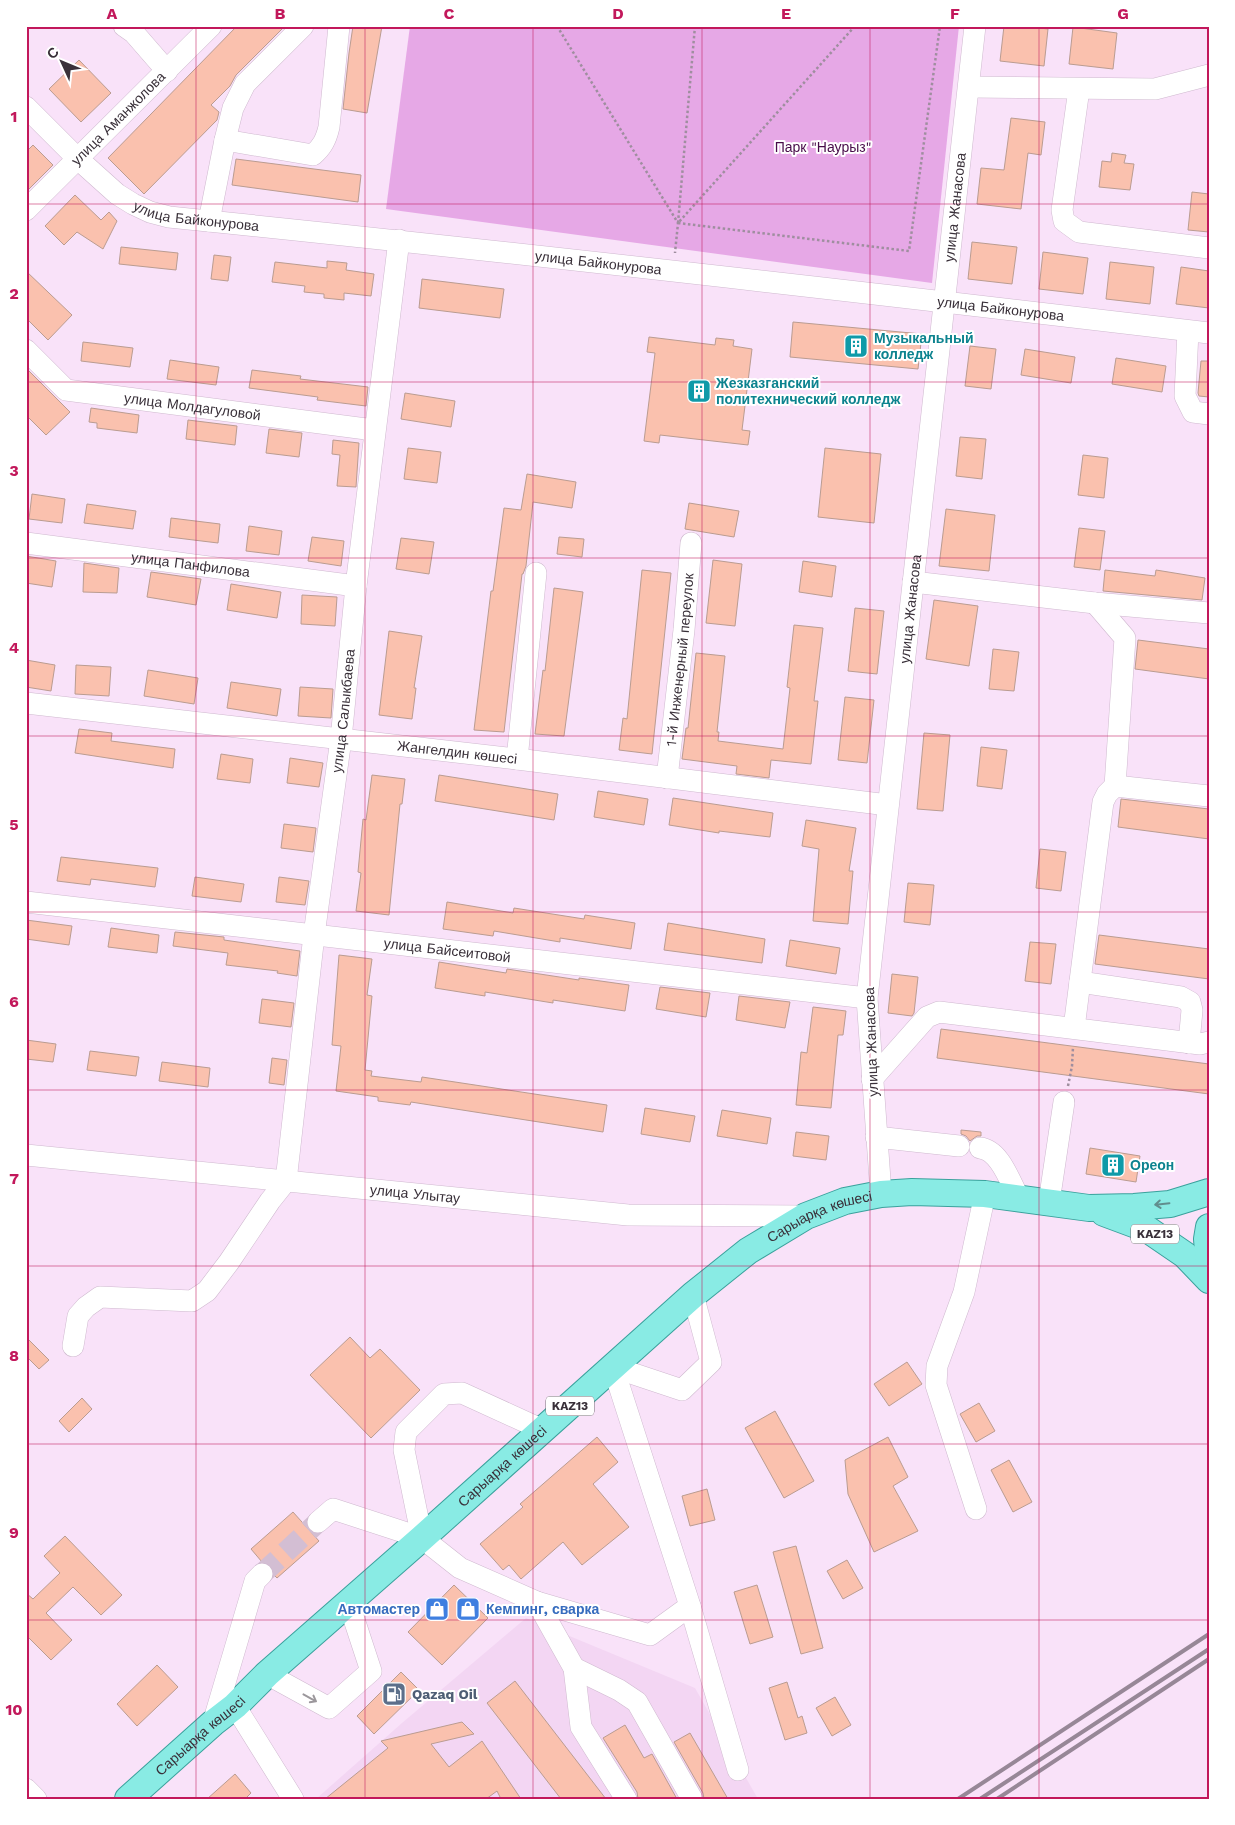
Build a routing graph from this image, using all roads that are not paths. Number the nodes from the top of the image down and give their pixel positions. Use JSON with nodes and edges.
{"nodes":[{"id":1,"x":124,"y":26,"type":"edge"},
{"id":2,"x":211,"y":26,"type":"edge"},
{"id":3,"x":304,"y":26,"type":"edge"},
{"id":4,"x":340,"y":26,"type":"edge"},
{"id":5,"x":975,"y":26,"type":"edge"},
{"id":6,"x":167,"y":71,"type":"junction"},
{"id":7,"x":1209,"y":75,"type":"edge"},
{"id":8,"x":968,"y":87,"type":"junction"},
{"id":9,"x":1079,"y":89,"type":"junction"},
{"id":10,"x":26,"y":107,"type":"edge"},
{"id":11,"x":225,"y":140,"type":"junction"},
{"id":12,"x":78,"y":160,"type":"junction"},
{"id":13,"x":26,"y":210,"type":"edge"},
{"id":14,"x":209,"y":221,"type":"junction"},
{"id":15,"x":399,"y":240,"type":"junction"},
{"id":16,"x":1209,"y":248,"type":"edge"},
{"id":17,"x":944,"y":302,"type":"junction"},
{"id":18,"x":1198,"y":332,"type":"edge"},
{"id":19,"x":26,"y":350,"type":"edge"},
{"id":20,"x":1209,"y":414,"type":"edge"},
{"id":21,"x":374,"y":430,"type":"junction"},
{"id":22,"x":691,"y":543,"type":"dead end"},
{"id":23,"x":26,"y":544,"type":"edge"},
{"id":24,"x":536,"y":573,"type":"dead end"},
{"id":25,"x":913,"y":582,"type":"junction"},
{"id":26,"x":356,"y":586,"type":"junction"},
{"id":27,"x":1095,"y":603,"type":"junction"},
{"id":28,"x":1148,"y":608,"type":"junction"},
{"id":29,"x":1209,"y":613,"type":"edge"},
{"id":30,"x":1125,"y":638,"type":"junction"},
{"id":31,"x":26,"y":703,"type":"edge"},
{"id":32,"x":341,"y":739,"type":"junction"},
{"id":33,"x":517,"y":760,"type":"junction"},
{"id":34,"x":667,"y":778,"type":"junction"},
{"id":35,"x":1115,"y":786,"type":"junction"},
{"id":36,"x":1209,"y":796,"type":"edge"},
{"id":37,"x":888,"y":805,"type":"junction"},
{"id":38,"x":26,"y":902,"type":"edge"},
{"id":39,"x":314,"y":935,"type":"junction"},
{"id":40,"x":1080,"y":982,"type":"junction"},
{"id":41,"x":867,"y":998,"type":"junction"},
{"id":42,"x":1074,"y":1028,"type":"junction"},
{"id":43,"x":1199,"y":1042,"type":"edge"},
{"id":44,"x":872,"y":1079,"type":"junction"},
{"id":45,"x":1064,"y":1102,"type":"road end"},
{"id":46,"x":876,"y":1137,"type":"junction"},
{"id":47,"x":26,"y":1155,"type":"edge"},
{"id":48,"x":286,"y":1181,"type":"junction"},
{"id":49,"x":1209,"y":1192,"type":"edge"},
{"id":50,"x":881,"y":1194,"type":"junction"},
{"id":51,"x":985,"y":1194,"type":"junction"},
{"id":52,"x":1019,"y":1198,"type":"junction"},
{"id":53,"x":1050,"y":1202,"type":"junction"},
{"id":54,"x":1089,"y":1208,"type":"junction"},
{"id":55,"x":806,"y":1216,"type":"junction"},
{"id":56,"x":1209,"y":1227,"type":"edge"},
{"id":57,"x":1209,"y":1262,"type":"edge"},
{"id":58,"x":1209,"y":1280,"type":"edge"},
{"id":59,"x":693,"y":1295,"type":"junction"},
{"id":60,"x":73,"y":1346,"type":"dead end"},
{"id":61,"x":613,"y":1367,"type":"junction"},
{"id":62,"x":542,"y":1430,"type":"junction"},
{"id":63,"x":976,"y":1509,"type":"dead end"},
{"id":64,"x":318,"y":1522,"type":"tunnel mouth"},
{"id":65,"x":422,"y":1538,"type":"junction"},
{"id":66,"x":262,"y":1574,"type":"tunnel mouth"},
{"id":67,"x":538,"y":1602,"type":"junction"},
{"id":68,"x":348,"y":1604,"type":"junction"},
{"id":69,"x":690,"y":1606,"type":"junction"},
{"id":70,"x":574,"y":1668,"type":"junction"},
{"id":71,"x":268,"y":1674,"type":"junction"},
{"id":72,"x":235,"y":1706,"type":"junction"},
{"id":73,"x":213,"y":1723,"type":"junction"},
{"id":74,"x":738,"y":1770,"type":"dead end"},
{"id":75,"x":26,"y":1788,"type":"edge"},
{"id":76,"x":36,"y":1799,"type":"edge"},
{"id":77,"x":128,"y":1799,"type":"edge"},
{"id":78,"x":293,"y":1799,"type":"edge"},
{"id":79,"x":626,"y":1799,"type":"edge"},
{"id":80,"x":692,"y":1799,"type":"edge"}],
"edges":[{"from":1,"to":6,"type":"street"},
{"from":2,"to":6,"type":"street","name":"улица Аманжолова"},
{"from":3,"to":11,"type":"street"},
{"from":4,"to":11,"type":"street"},
{"from":5,"to":8,"type":"street","name":"улица Жанасова"},
{"from":6,"to":12,"type":"street","name":"улица Аманжолова"},
{"from":7,"to":9,"type":"street"},
{"from":8,"to":9,"type":"street"},
{"from":8,"to":17,"type":"street","name":"улица Жанасова"},
{"from":9,"to":16,"type":"street"},
{"from":10,"to":12,"type":"street","name":"улица Байконурова"},
{"from":11,"to":14,"type":"street"},
{"from":12,"to":13,"type":"street","name":"улица Аманжолова"},
{"from":12,"to":14,"type":"street","name":"улица Байконурова"},
{"from":14,"to":15,"type":"street","name":"улица Байконурова"},
{"from":15,"to":17,"type":"street","name":"улица Байконурова"},
{"from":15,"to":21,"type":"street","name":"улица Салыкбаева"},
{"from":17,"to":18,"type":"street","name":"улица Байконурова"},
{"from":17,"to":25,"type":"street","name":"улица Жанасова"},
{"from":18,"to":20,"type":"street"},
{"from":19,"to":21,"type":"street","name":"улица Молдагуловой"},
{"from":21,"to":26,"type":"street","name":"улица Салыкбаева"},
{"from":22,"to":34,"type":"street","name":"1-й Инженерный переулок"},
{"from":23,"to":26,"type":"street","name":"улица Панфилова"},
{"from":24,"to":33,"type":"street"},
{"from":25,"to":27,"type":"street"},
{"from":25,"to":37,"type":"street","name":"улица Жанасова"},
{"from":26,"to":32,"type":"street","name":"улица Салыкбаева"},
{"from":27,"to":28,"type":"street"},
{"from":27,"to":30,"type":"street"},
{"from":28,"to":29,"type":"street"},
{"from":28,"to":30,"type":"street"},
{"from":30,"to":35,"type":"street"},
{"from":31,"to":32,"type":"street","name":"Жангелдин көшесі"},
{"from":32,"to":33,"type":"street","name":"Жангелдин көшесі"},
{"from":32,"to":39,"type":"street","name":"улица Салыкбаева"},
{"from":33,"to":34,"type":"street","name":"Жангелдин көшесі"},
{"from":34,"to":37,"type":"street","name":"Жангелдин көшесі"},
{"from":35,"to":36,"type":"street"},
{"from":35,"to":40,"type":"street"},
{"from":37,"to":41,"type":"street","name":"улица Жанасова"},
{"from":38,"to":39,"type":"street","name":"улица Байсеитовой"},
{"from":39,"to":41,"type":"street","name":"улица Байсеитовой"},
{"from":39,"to":48,"type":"street","name":"улица Салыкбаева"},
{"from":40,"to":42,"type":"street"},
{"from":40,"to":43,"type":"street"},
{"from":41,"to":44,"type":"street","name":"улица Жанасова"},
{"from":42,"to":43,"type":"street"},
{"from":42,"to":44,"type":"street"},
{"from":44,"to":46,"type":"street","name":"улица Жанасова"},
{"from":45,"to":53,"type":"street"},
{"from":46,"to":50,"type":"street","name":"улица Жанасова"},
{"from":46,"to":52,"type":"street"},
{"from":47,"to":48,"type":"street","name":"улица Улытау"},
{"from":48,"to":55,"type":"street","name":"улица Улытау"},
{"from":48,"to":60,"type":"street"},
{"from":49,"to":54,"type":"main road","number":"KAZ13","one_way":true},
{"from":50,"to":51,"type":"main road","name":"Сарыарқа көшесі","number":"KAZ13"},
{"from":50,"to":55,"type":"main road","name":"Сарыарқа көшесі","number":"KAZ13"},
{"from":51,"to":52,"type":"main road","name":"Сарыарқа көшесі","number":"KAZ13"},
{"from":51,"to":63,"type":"street"},
{"from":52,"to":53,"type":"main road","name":"Сарыарқа көшесі","number":"KAZ13"},
{"from":53,"to":54,"type":"main road","name":"Сарыарқа көшесі","number":"KAZ13"},
{"from":54,"to":58,"type":"main road","number":"KAZ13"},
{"from":55,"to":59,"type":"main road","name":"Сарыарқа көшесі","number":"KAZ13"},
{"from":56,"to":57,"type":"main road"},
{"from":59,"to":61,"type":"main road","name":"Сарыарқа көшесі","number":"KAZ13"},
{"from":59,"to":61,"type":"street"},
{"from":61,"to":62,"type":"main road","name":"Сарыарқа көшесі","number":"KAZ13"},
{"from":61,"to":69,"type":"street"},
{"from":62,"to":65,"type":"main road","name":"Сарыарқа көшесі","number":"KAZ13"},
{"from":62,"to":65,"type":"street"},
{"from":64,"to":65,"type":"street"},
{"from":65,"to":67,"type":"street"},
{"from":65,"to":68,"type":"main road","name":"Сарыарқа көшесі","number":"KAZ13"},
{"from":66,"to":73,"type":"street"},
{"from":67,"to":69,"type":"street"},
{"from":67,"to":70,"type":"street"},
{"from":68,"to":71,"type":"main road","name":"Сарыарқа көшесі","number":"KAZ13"},
{"from":71,"to":68,"type":"street","one_way":true},
{"from":69,"to":74,"type":"street"},
{"from":70,"to":79,"type":"street"},
{"from":70,"to":80,"type":"street"},
{"from":71,"to":72,"type":"main road","name":"Сарыарқа көшесі","number":"KAZ13"},
{"from":72,"to":73,"type":"main road","name":"Сарыарқа көшесі","number":"KAZ13"},
{"from":72,"to":78,"type":"street"},
{"from":73,"to":77,"type":"main road","name":"Сарыарқа көшесі","number":"KAZ13"},
{"from":75,"to":76,"type":"street"}]}
